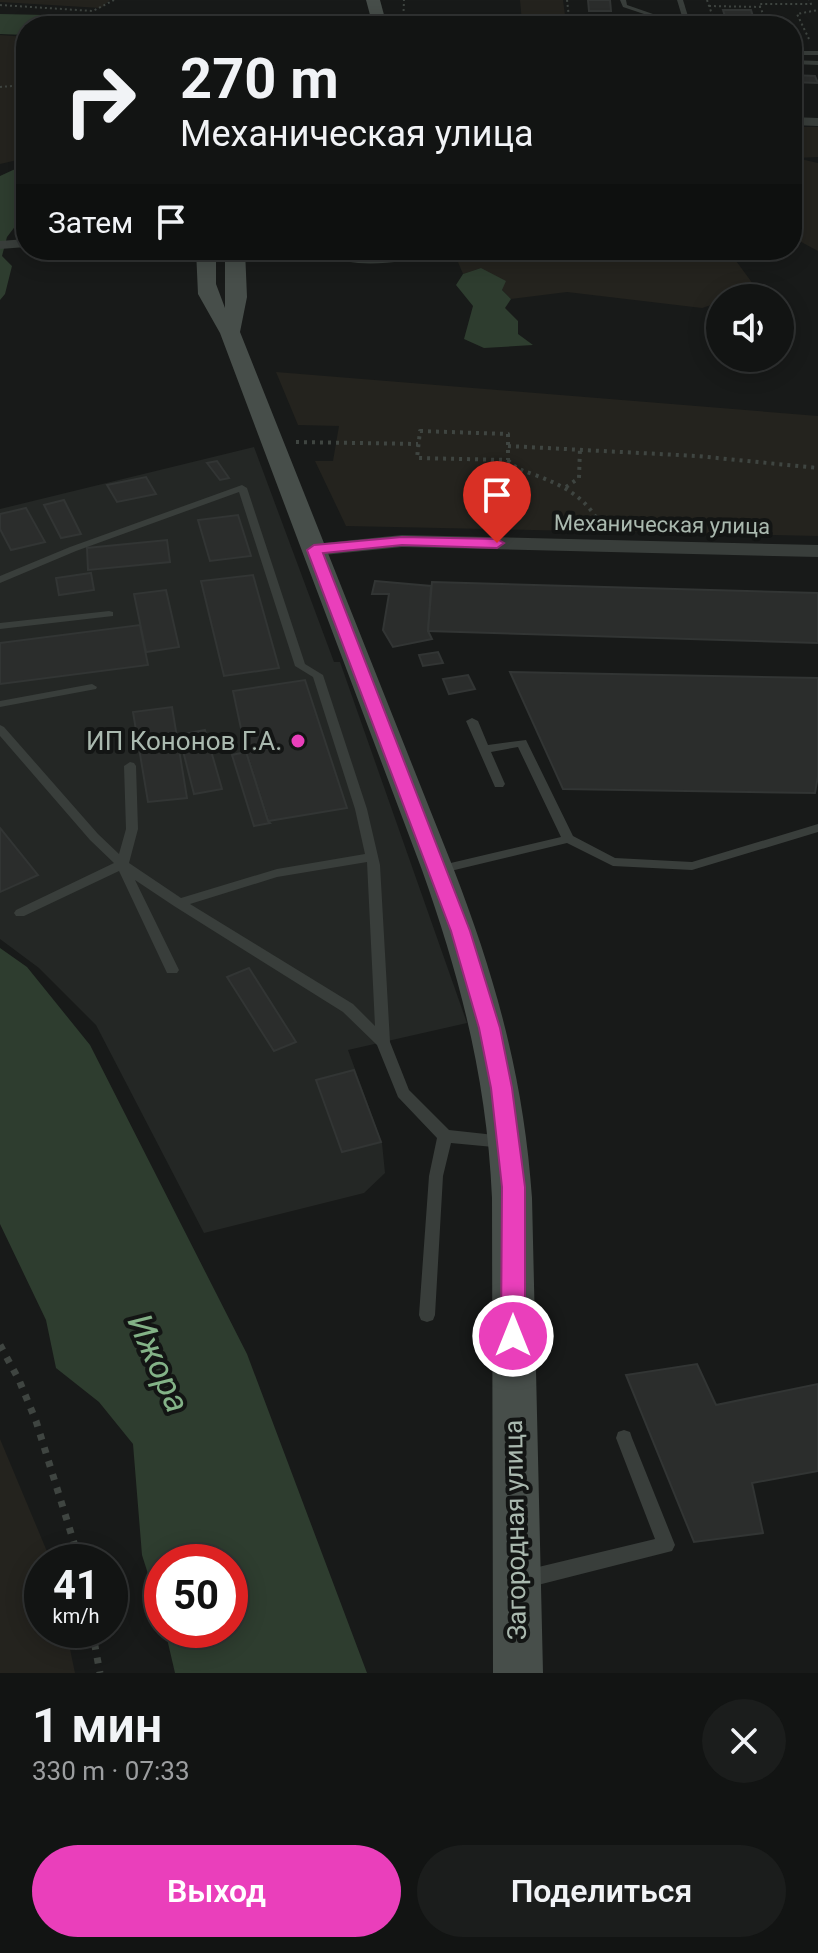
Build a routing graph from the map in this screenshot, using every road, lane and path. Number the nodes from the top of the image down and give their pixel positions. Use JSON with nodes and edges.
{"nodes":[{"id":1,"x":114,"y":0,"type":"edge"},
{"id":2,"x":623,"y":0,"type":"edge"},
{"id":3,"x":707,"y":0,"type":"edge"},
{"id":4,"x":809,"y":0,"type":"edge"},
{"id":5,"x":0,"y":5,"type":"edge"},
{"id":6,"x":709,"y":6,"type":"junction"},
{"id":7,"x":761,"y":7,"type":"junction"},
{"id":8,"x":818,"y":10,"type":"edge"},
{"id":9,"x":650,"y":14,"type":"dead end"},
{"id":10,"x":712,"y":16,"type":"edge"},
{"id":11,"x":764,"y":16,"type":"edge"},
{"id":12,"x":798,"y":16,"type":"edge"},
{"id":13,"x":802,"y":24,"type":"edge"},
{"id":14,"x":809,"y":39,"type":"dead end"},
{"id":15,"x":206,"y":260,"type":"edge"},
{"id":16,"x":235,"y":260,"type":"edge"},
{"id":17,"x":230,"y":332,"type":"junction"},
{"id":18,"x":273,"y":444,"type":"junction"},
{"id":19,"x":418,"y":444,"type":"junction"},
{"id":20,"x":508,"y":446,"type":"junction"},
{"id":21,"x":580,"y":448,"type":"junction"},
{"id":22,"x":508,"y":460,"type":"junction"},
{"id":23,"x":818,"y":468,"type":"edge"},
{"id":24,"x":566,"y":487,"type":"junction"},
{"id":25,"x":604,"y":539,"type":"dead end"},
{"id":26,"x":314,"y":550,"type":"junction"},
{"id":27,"x":818,"y":551,"type":"edge"},
{"id":28,"x":0,"y":580,"type":"edge"},
{"id":29,"x":109,"y":614,"type":"dead end"},
{"id":30,"x":0,"y":626,"type":"edge"},
{"id":31,"x":92,"y":687,"type":"dead end"},
{"id":32,"x":0,"y":704,"type":"edge"},
{"id":33,"x":472,"y":721,"type":"dead end"},
{"id":34,"x":0,"y":729,"type":"edge"},
{"id":35,"x":484,"y":749,"type":"junction"},
{"id":36,"x":130,"y":766,"type":"dead end"},
{"id":37,"x":499,"y":784,"type":"dead end"},
{"id":38,"x":818,"y":828,"type":"edge"},
{"id":39,"x":568,"y":839,"type":"junction"},
{"id":40,"x":372,"y":857,"type":"junction"},
{"id":41,"x":122,"y":864,"type":"junction"},
{"id":42,"x":438,"y":870,"type":"junction"},
{"id":43,"x":178,"y":903,"type":"junction"},
{"id":44,"x":20,"y":913,"type":"dead end"},
{"id":45,"x":172,"y":970,"type":"dead end"},
{"id":46,"x":383,"y":1042,"type":"junction"},
{"id":47,"x":445,"y":1136,"type":"junction"},
{"id":48,"x":509,"y":1142,"type":"junction"},
{"id":49,"x":427,"y":1315,"type":"dead end"},
{"id":50,"x":0,"y":1345,"type":"edge"},
{"id":51,"x":624,"y":1438,"type":"dead end"},
{"id":52,"x":77,"y":1544,"type":"edge"},
{"id":53,"x":515,"y":1582,"type":"junction"},
{"id":54,"x":95,"y":1648,"type":"edge"},
{"id":55,"x":100,"y":1673,"type":"edge"},
{"id":56,"x":518,"y":1673,"type":"edge"}],
"edges":[{"from":1,"to":5,"type":"path"},
{"from":2,"to":9,"type":"lane"},
{"from":3,"to":6,"type":"path"},
{"from":4,"to":7,"type":"path"},
{"from":6,"to":7,"type":"path"},
{"from":6,"to":10,"type":"path"},
{"from":7,"to":11,"type":"path"},
{"from":8,"to":12,"type":"path"},
{"from":13,"to":14,"type":"path"},
{"from":15,"to":17,"type":"main road","name":"Загородная улица"},
{"from":16,"to":17,"type":"main road"},
{"from":17,"to":18,"type":"main road","name":"Загородная улица"},
{"from":18,"to":19,"type":"path"},
{"from":18,"to":26,"type":"main road","name":"Загородная улица"},
{"from":19,"to":20,"type":"path"},
{"from":19,"to":22,"type":"path"},
{"from":20,"to":21,"type":"path"},
{"from":20,"to":22,"type":"path"},
{"from":21,"to":23,"type":"path"},
{"from":21,"to":24,"type":"path"},
{"from":22,"to":24,"type":"path"},
{"from":24,"to":25,"type":"path"},
{"from":26,"to":27,"type":"street","name":"Механическая улица"},
{"from":26,"to":42,"type":"main road","name":"Загородная улица"},
{"from":28,"to":40,"type":"lane"},
{"from":29,"to":30,"type":"lane"},
{"from":31,"to":32,"type":"lane"},
{"from":33,"to":35,"type":"lane"},
{"from":34,"to":41,"type":"lane"},
{"from":35,"to":37,"type":"lane"},
{"from":35,"to":39,"type":"lane"},
{"from":36,"to":41,"type":"lane"},
{"from":38,"to":39,"type":"lane"},
{"from":39,"to":42,"type":"lane"},
{"from":40,"to":43,"type":"lane"},
{"from":40,"to":46,"type":"lane"},
{"from":41,"to":43,"type":"lane"},
{"from":41,"to":44,"type":"lane"},
{"from":41,"to":45,"type":"lane"},
{"from":42,"to":48,"type":"main road","name":"Загородная улица"},
{"from":43,"to":46,"type":"lane"},
{"from":46,"to":47,"type":"lane"},
{"from":47,"to":48,"type":"lane"},
{"from":47,"to":49,"type":"lane"},
{"from":48,"to":53,"type":"main road","name":"Загородная улица"},
{"from":50,"to":52,"type":"path"},
{"from":51,"to":53,"type":"lane"},
{"from":53,"to":56,"type":"main road","name":"Загородная улица"},
{"from":54,"to":55,"type":"path"}]}
